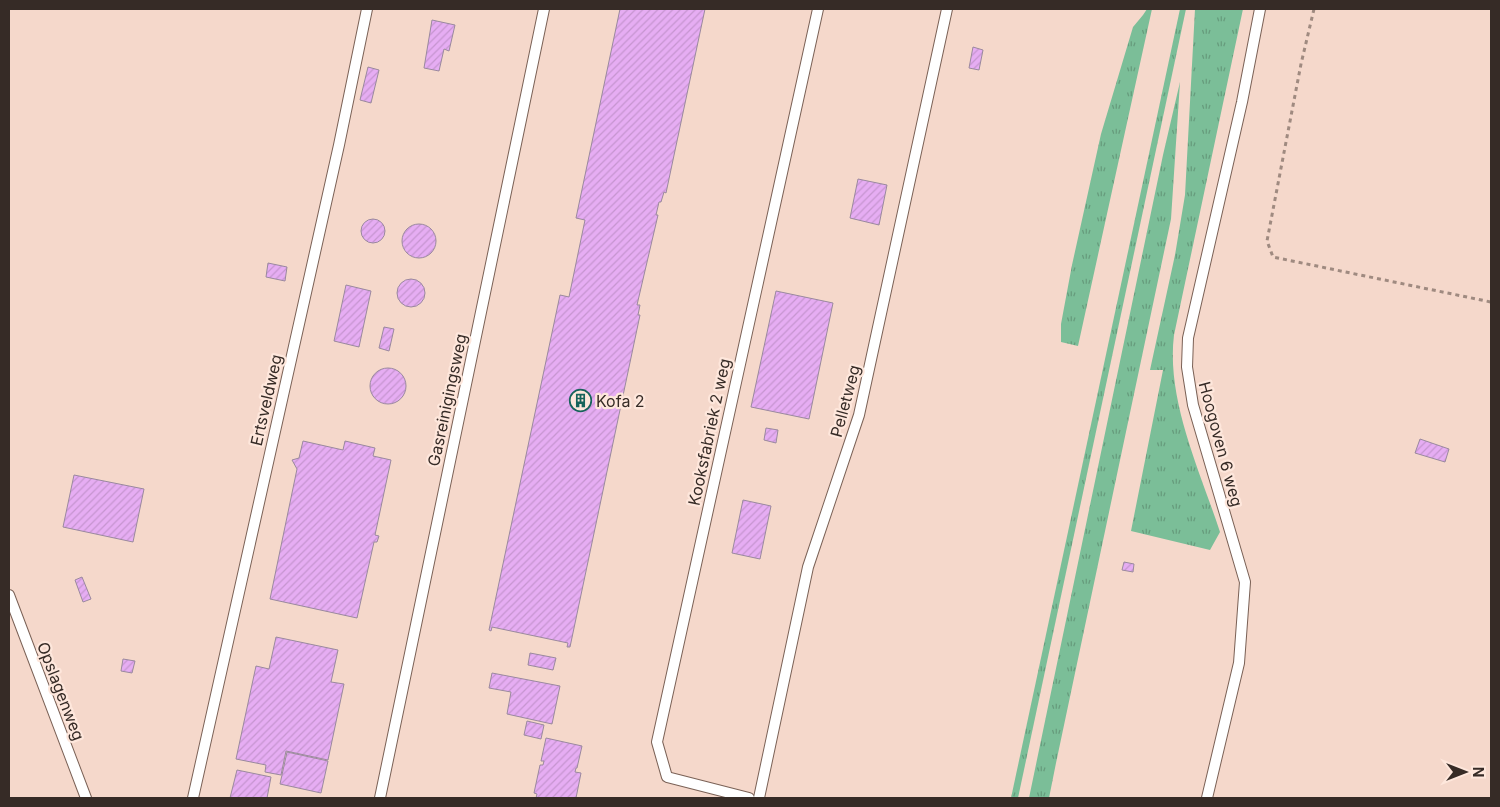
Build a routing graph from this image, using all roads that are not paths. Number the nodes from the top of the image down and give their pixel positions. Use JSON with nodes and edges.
{"nodes":[{"id":1,"x":367,"y":9,"type":"edge"},
{"id":2,"x":544,"y":9,"type":"edge"},
{"id":3,"x":818,"y":9,"type":"edge"},
{"id":4,"x":947,"y":9,"type":"edge"},
{"id":5,"x":1260,"y":9,"type":"edge"},
{"id":6,"x":9,"y":595,"type":"edge"},
{"id":7,"x":86,"y":798,"type":"edge"},
{"id":8,"x":192,"y":798,"type":"edge"},
{"id":9,"x":380,"y":798,"type":"edge"},
{"id":10,"x":749,"y":798,"type":"edge"},
{"id":11,"x":759,"y":798,"type":"edge"},
{"id":12,"x":1207,"y":798,"type":"edge"}],
"edges":[{"from":1,"to":8,"type":"lane","name":"Ertsveldweg"},
{"from":2,"to":9,"type":"lane","name":"Gasreinigingsweg"},
{"from":3,"to":10,"type":"lane","name":"Kooksfabriek 2 weg"},
{"from":4,"to":11,"type":"lane","name":"Pelletweg"},
{"from":5,"to":12,"type":"lane","name":"Hoogoven 6 weg"},
{"from":6,"to":7,"type":"lane","name":"Opslagenweg"}]}
